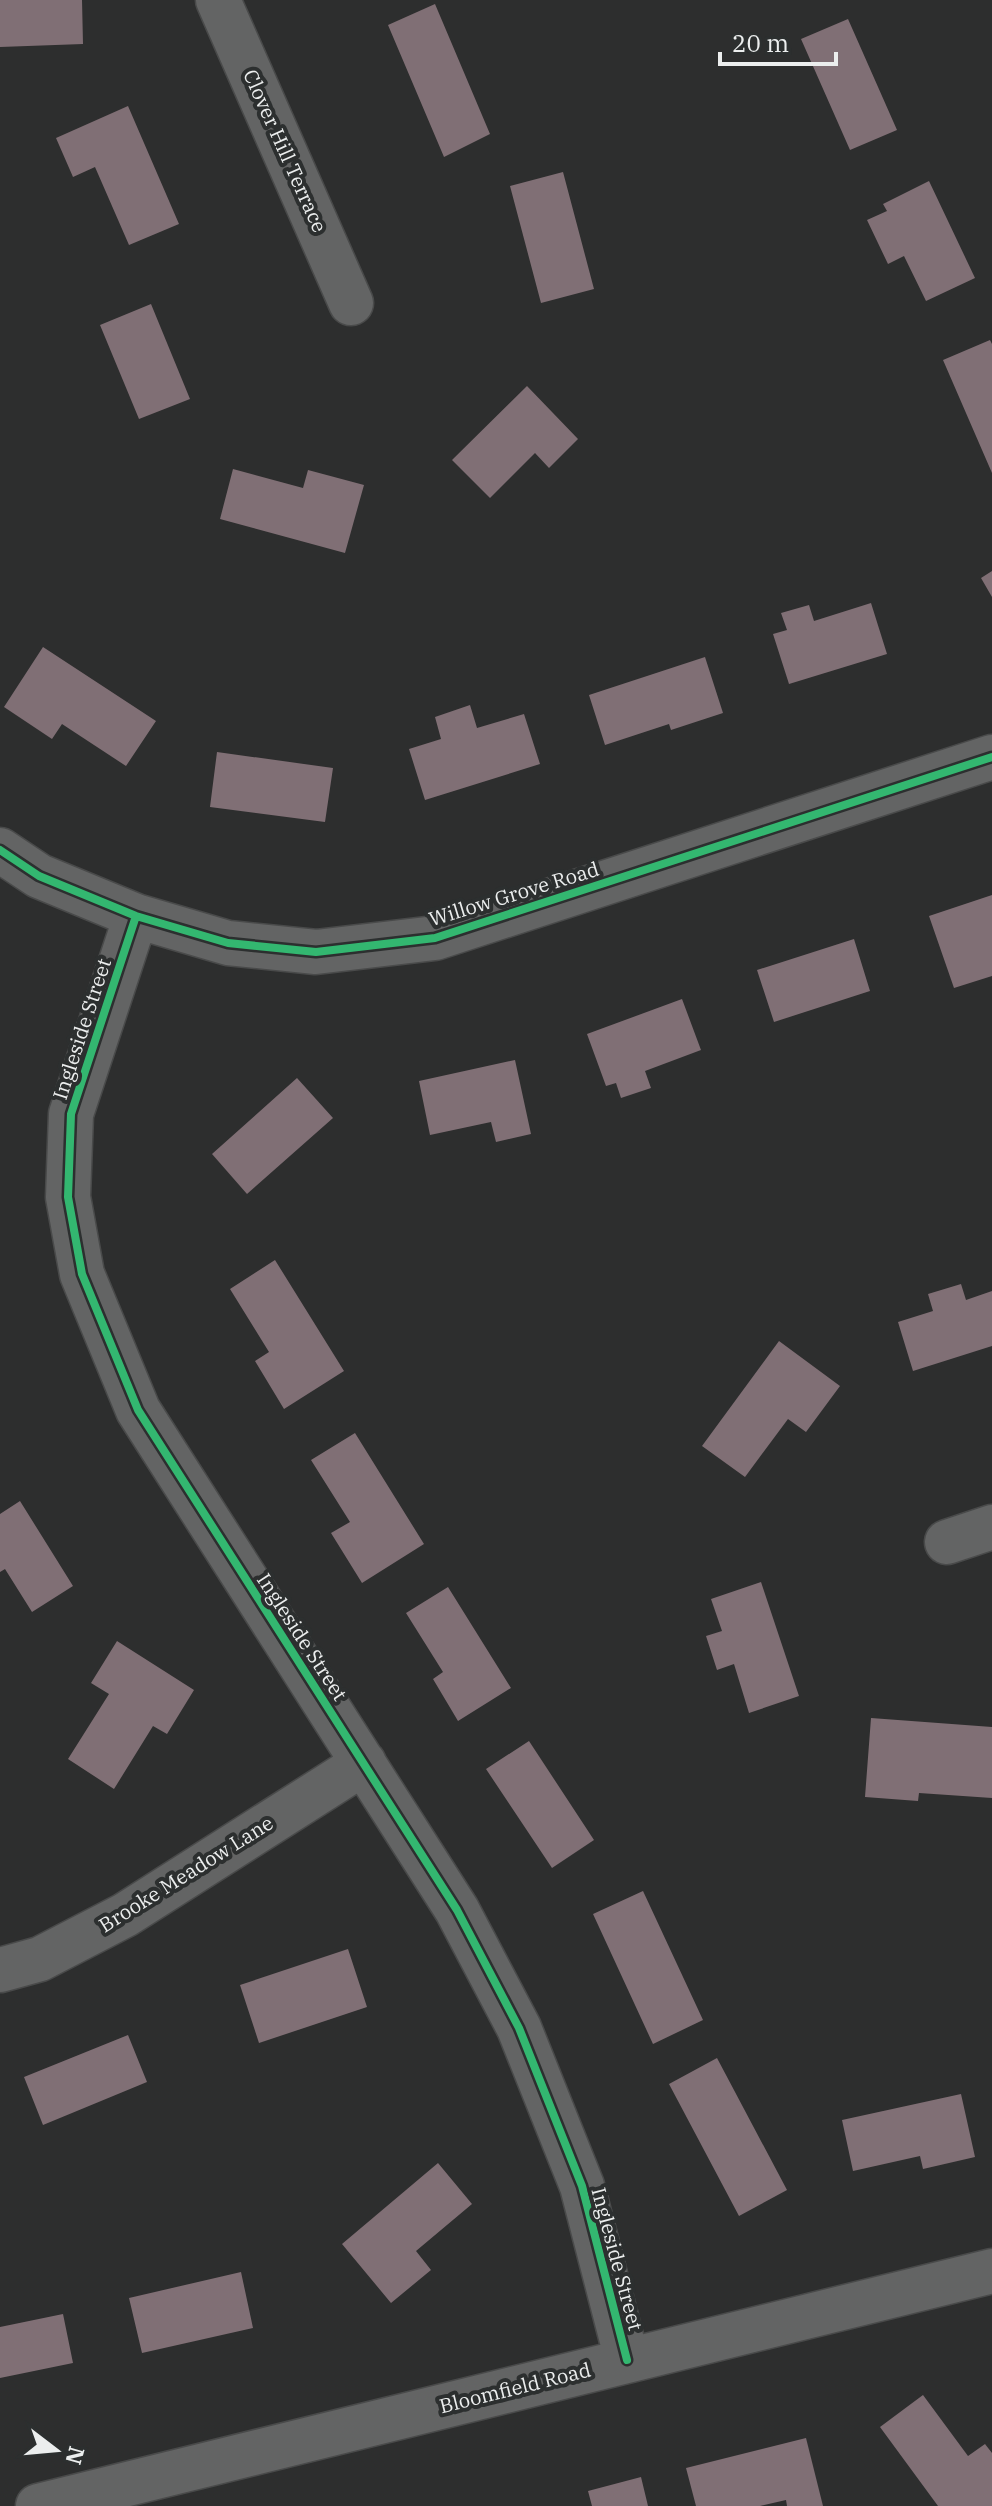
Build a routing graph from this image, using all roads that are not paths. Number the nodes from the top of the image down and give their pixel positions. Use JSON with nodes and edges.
{"nodes":[{"id":1,"x":218,"y":0,"type":"edge"},
{"id":2,"x":351,"y":303,"type":"dead end"},
{"id":3,"x":992,"y":757,"type":"edge"},
{"id":4,"x":0,"y":850,"type":"edge"},
{"id":5,"x":136,"y":916,"type":"junction"},
{"id":6,"x":992,"y":1527,"type":"edge"},
{"id":7,"x":947,"y":1542,"type":"dead end"},
{"id":8,"x":364,"y":1763,"type":"junction"},
{"id":9,"x":0,"y":1970,"type":"edge"},
{"id":10,"x":992,"y":2271,"type":"edge"},
{"id":11,"x":627,"y":2360,"type":"junction"},
{"id":12,"x":38,"y":2506,"type":"edge"}],
"edges":[{"from":1,"to":2,"type":"street","name":"Clover Hill Terrace"},
{"from":3,"to":5,"type":"street","name":"Willow Grove Road"},
{"from":4,"to":5,"type":"street","name":"Willow Grove Road"},
{"from":5,"to":8,"type":"street","name":"Ingleside Street"},
{"from":6,"to":7,"type":"street"},
{"from":8,"to":9,"type":"street","name":"Brooke Meadow Lane"},
{"from":8,"to":11,"type":"street","name":"Ingleside Street"},
{"from":10,"to":11,"type":"street","name":"Bloomfield Road"},
{"from":11,"to":12,"type":"street","name":"Bloomfield Road"}]}
